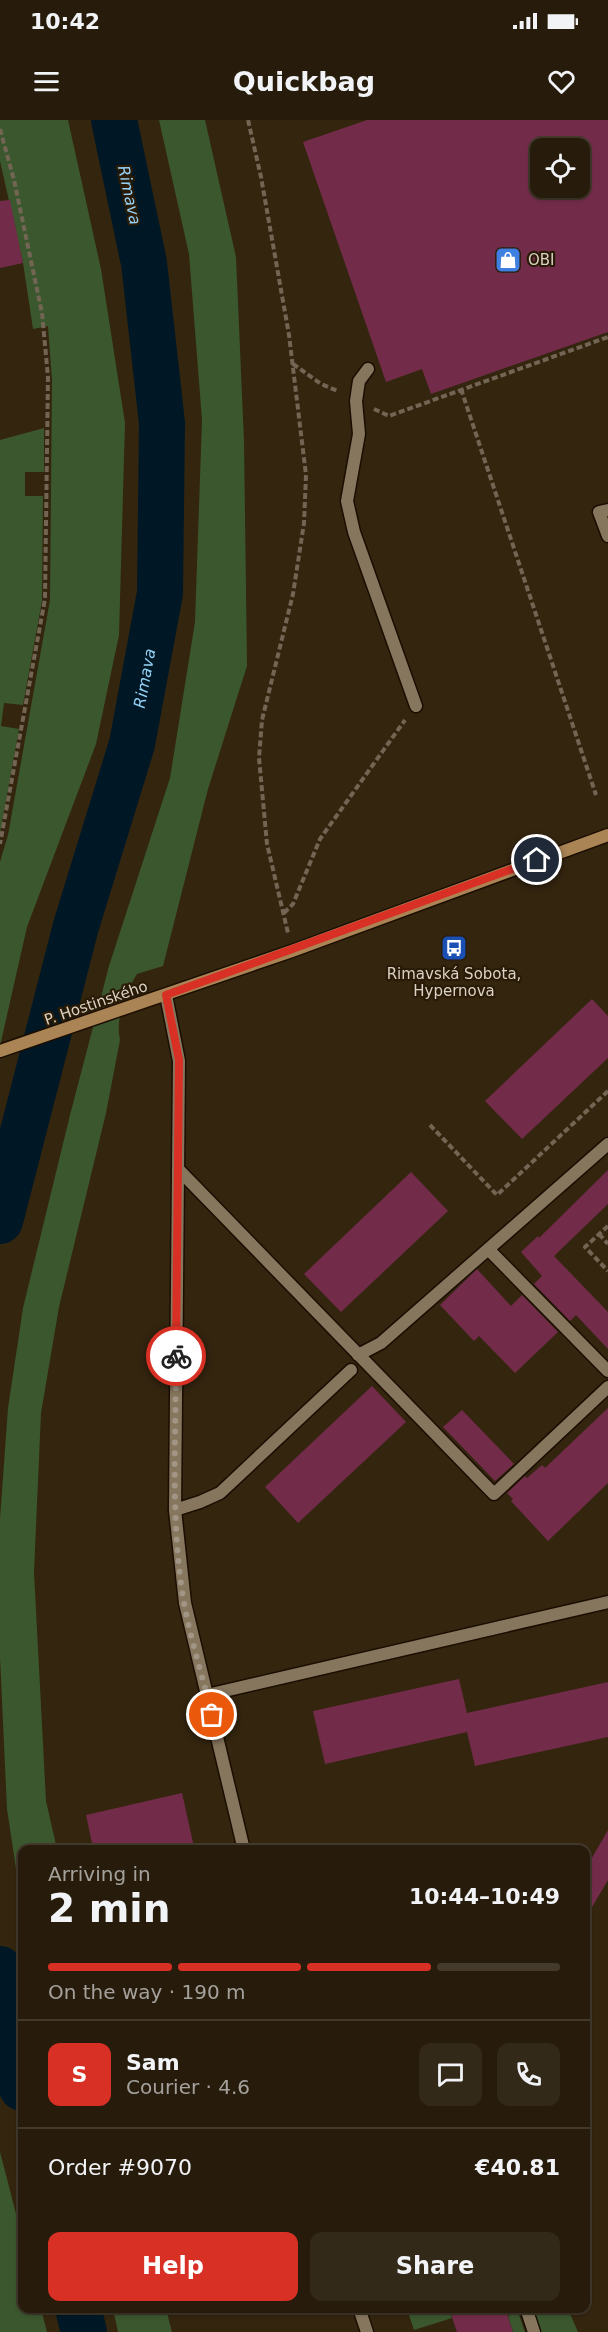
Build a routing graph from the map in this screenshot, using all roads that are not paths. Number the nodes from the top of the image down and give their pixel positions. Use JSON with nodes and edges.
{"nodes":[{"id":1,"x":368,"y":369,"type":"dead end"},
{"id":2,"x":608,"y":510,"type":"edge"},
{"id":3,"x":608,"y":536,"type":"edge"},
{"id":4,"x":416,"y":706,"type":"road end"},
{"id":5,"x":608,"y":835,"type":"edge"},
{"id":6,"x":166,"y":995,"type":"junction"},
{"id":7,"x":0,"y":1051,"type":"edge"},
{"id":8,"x":608,"y":1144,"type":"edge"},
{"id":9,"x":178,"y":1169,"type":"junction"},
{"id":10,"x":488,"y":1249,"type":"junction"},
{"id":11,"x":358,"y":1355,"type":"junction"},
{"id":12,"x":351,"y":1370,"type":"dead end"},
{"id":13,"x":608,"y":1371,"type":"edge"},
{"id":14,"x":608,"y":1387,"type":"edge"},
{"id":15,"x":175,"y":1510,"type":"junction"},
{"id":16,"x":608,"y":1602,"type":"edge"},
{"id":17,"x":207,"y":1695,"type":"junction"},
{"id":18,"x":243,"y":1845,"type":"edge"},
{"id":19,"x":361,"y":2313,"type":"edge"},
{"id":20,"x":528,"y":2313,"type":"edge"},
{"id":21,"x":367,"y":2332,"type":"edge"},
{"id":22,"x":534,"y":2332,"type":"edge"}],
"edges":[{"from":1,"to":4,"type":"street"},
{"from":2,"to":3,"type":"street"},
{"from":5,"to":6,"type":"street","name":"P. Hostinského"},
{"from":6,"to":7,"type":"street","name":"P. Hostinského"},
{"from":6,"to":9,"type":"street"},
{"from":8,"to":10,"type":"street"},
{"from":9,"to":11,"type":"street"},
{"from":9,"to":15,"type":"street"},
{"from":10,"to":11,"type":"street"},
{"from":10,"to":13,"type":"street"},
{"from":11,"to":14,"type":"street"},
{"from":12,"to":15,"type":"street"},
{"from":15,"to":17,"type":"street"},
{"from":16,"to":17,"type":"street"},
{"from":17,"to":18,"type":"street"},
{"from":19,"to":21,"type":"street"},
{"from":20,"to":22,"type":"street"}]}
